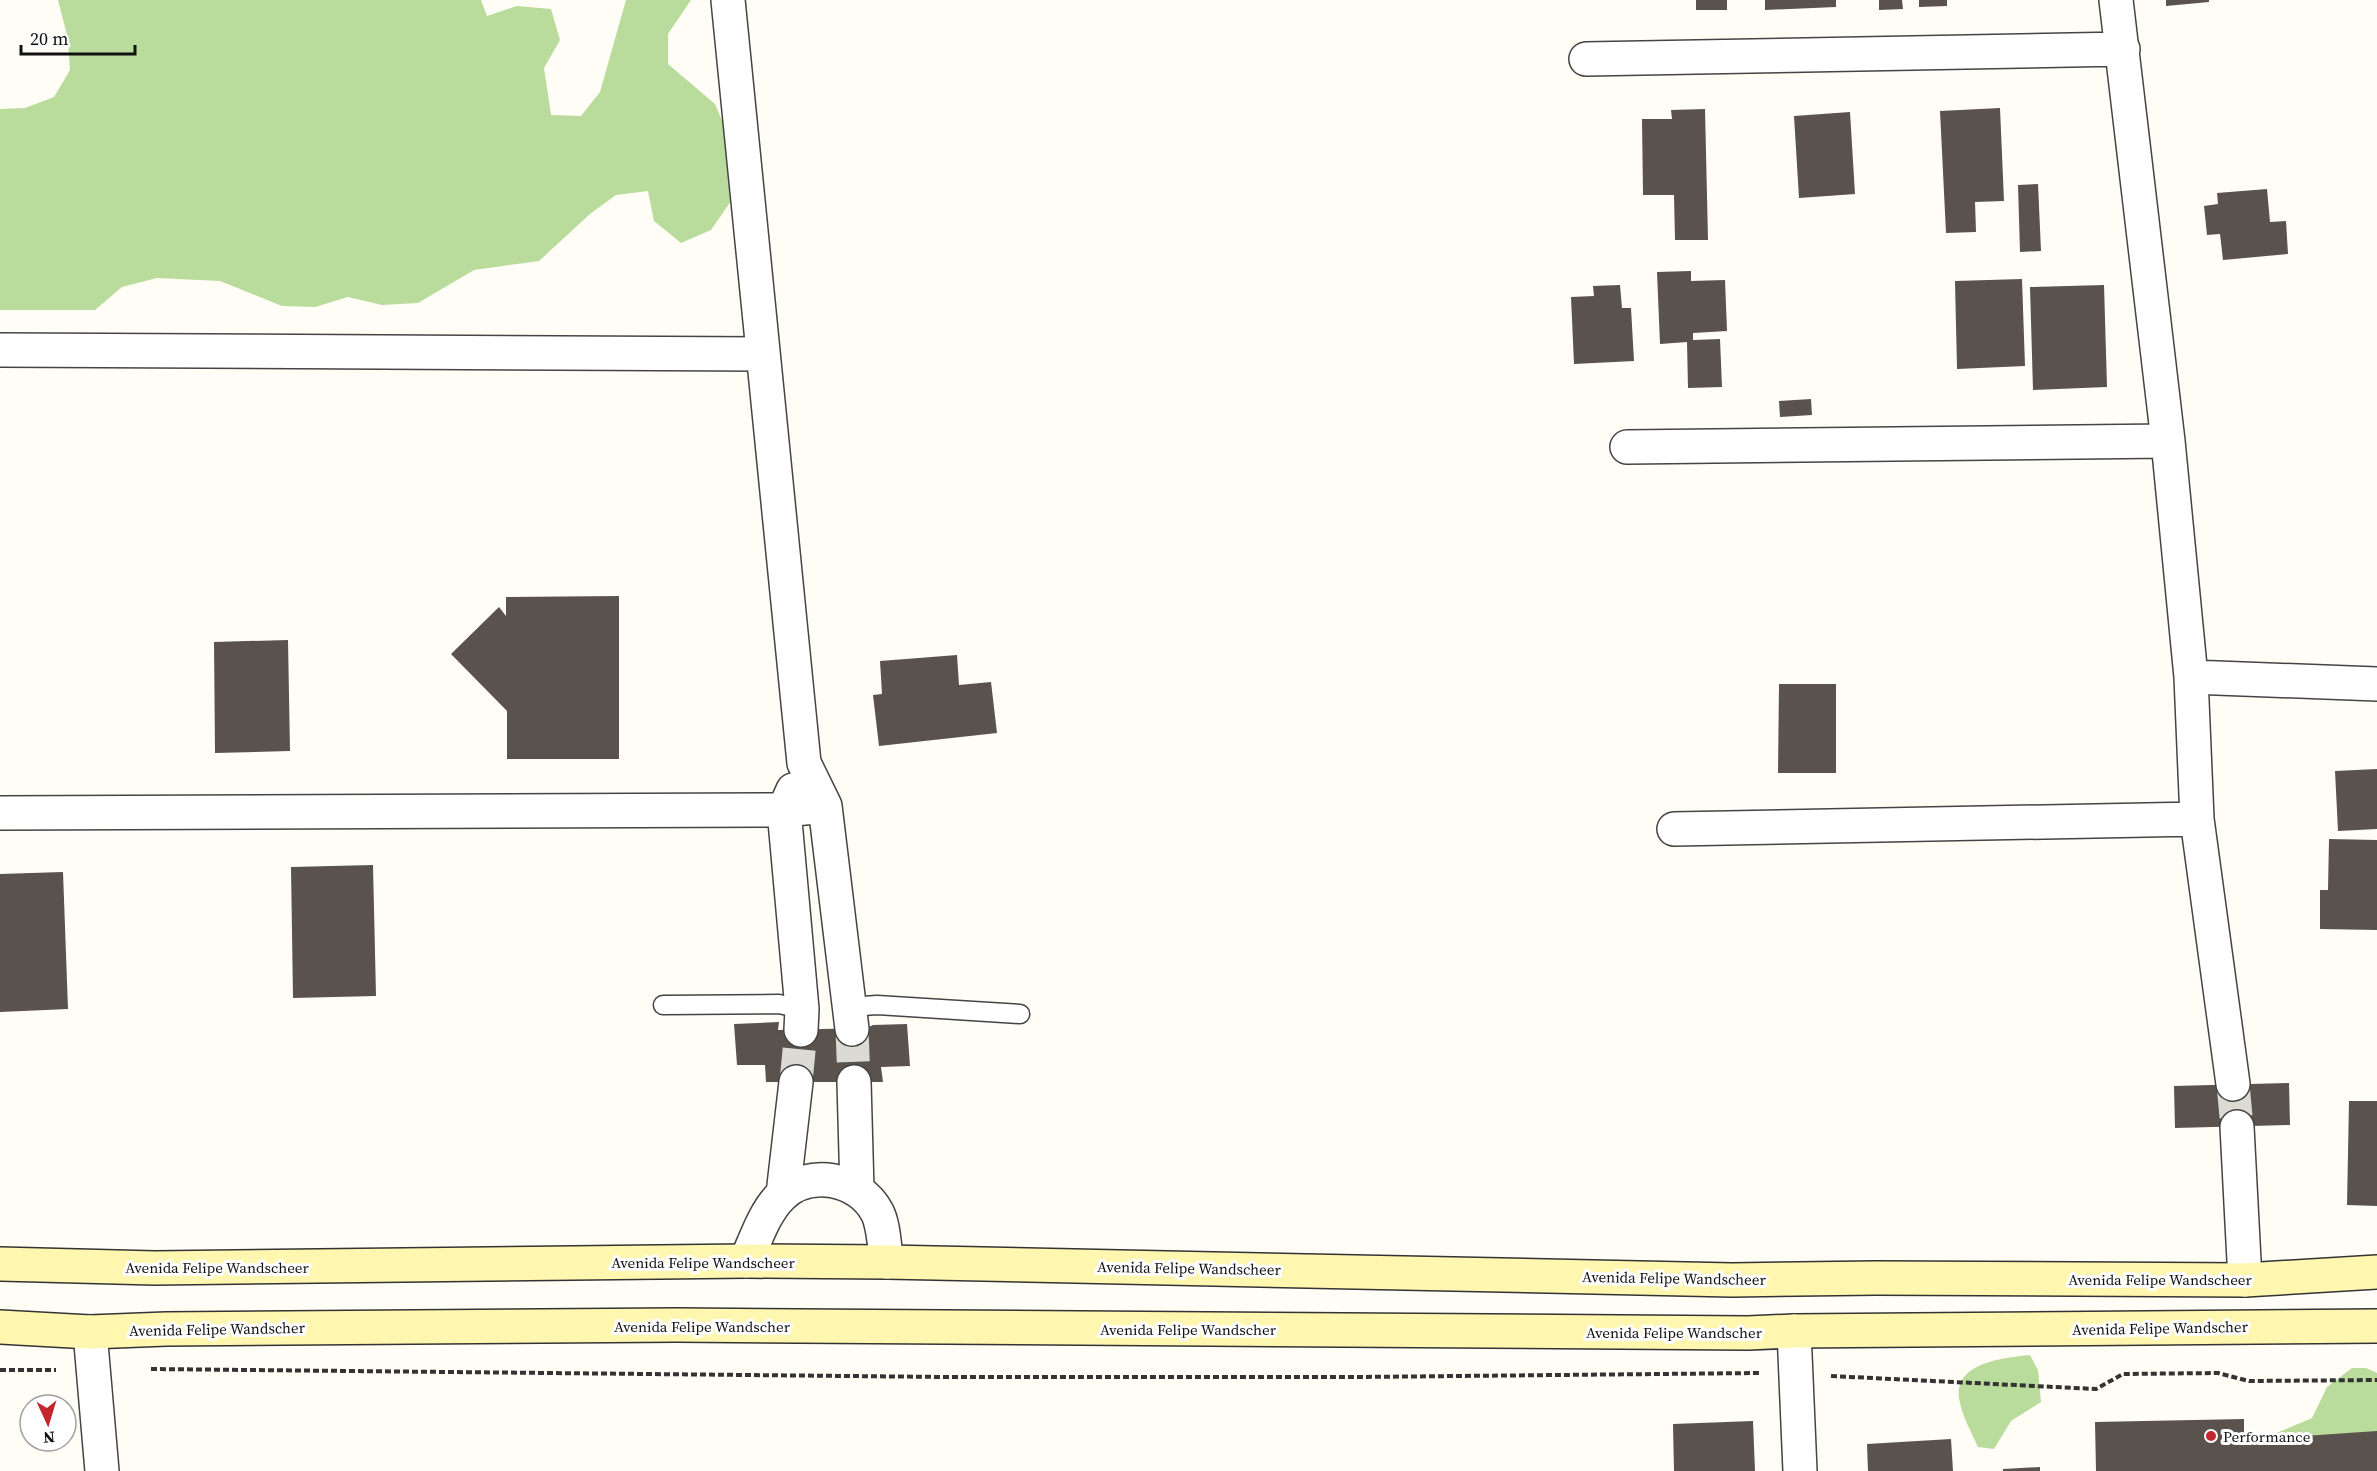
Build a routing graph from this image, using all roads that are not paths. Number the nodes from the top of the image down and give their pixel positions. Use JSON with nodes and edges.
{"nodes":[{"id":1,"x":728,"y":0,"type":"edge"},
{"id":2,"x":2116,"y":0,"type":"edge"},
{"id":3,"x":2123,"y":49,"type":"junction"},
{"id":4,"x":1586,"y":59,"type":"dead end"},
{"id":5,"x":0,"y":350,"type":"edge"},
{"id":6,"x":763,"y":354,"type":"junction"},
{"id":7,"x":2168,"y":441,"type":"junction"},
{"id":8,"x":1627,"y":447,"type":"dead end"},
{"id":9,"x":2191,"y":677,"type":"junction"},
{"id":10,"x":2377,"y":684,"type":"edge"},
{"id":11,"x":804,"y":763,"type":"junction"},
{"id":12,"x":825,"y":806,"type":"junction"},
{"id":13,"x":784,"y":810,"type":"junction"},
{"id":14,"x":0,"y":813,"type":"edge"},
{"id":15,"x":2198,"y":819,"type":"junction"},
{"id":16,"x":1674,"y":829,"type":"dead end"},
{"id":17,"x":663,"y":1005,"type":"dead end"},
{"id":18,"x":1020,"y":1014,"type":"dead end"},
{"id":19,"x":851,"y":1018,"type":"junction"},
{"id":20,"x":801,"y":1020,"type":"junction"},
{"id":21,"x":796,"y":1082,"type":"tunnel mouth"},
{"id":22,"x":854,"y":1082,"type":"tunnel mouth"},
{"id":23,"x":2233,"y":1084,"type":"tunnel mouth"},
{"id":24,"x":2237,"y":1127,"type":"tunnel mouth"},
{"id":25,"x":857,"y":1190,"type":"junction"},
{"id":26,"x":783,"y":1194,"type":"junction"},
{"id":27,"x":746,"y":1261,"type":"junction"},
{"id":28,"x":886,"y":1262,"type":"junction"},
{"id":29,"x":0,"y":1264,"type":"edge"},
{"id":30,"x":2377,"y":1272,"type":"edge"},
{"id":31,"x":2245,"y":1280,"type":"junction"},
{"id":32,"x":2377,"y":1326,"type":"edge"},
{"id":33,"x":0,"y":1327,"type":"edge"},
{"id":34,"x":1794,"y":1331,"type":"junction"},
{"id":35,"x":90,"y":1332,"type":"junction"},
{"id":36,"x":102,"y":1471,"type":"edge"},
{"id":37,"x":1800,"y":1471,"type":"edge"}],
"edges":[{"from":1,"to":6,"type":"street"},
{"from":2,"to":3,"type":"street"},
{"from":3,"to":4,"type":"street"},
{"from":3,"to":7,"type":"street"},
{"from":5,"to":6,"type":"street"},
{"from":6,"to":11,"type":"street"},
{"from":7,"to":8,"type":"street"},
{"from":7,"to":9,"type":"street"},
{"from":9,"to":10,"type":"street"},
{"from":9,"to":15,"type":"street"},
{"from":11,"to":12,"type":"street"},
{"from":11,"to":13,"type":"street"},
{"from":12,"to":13,"type":"street"},
{"from":12,"to":19,"type":"street"},
{"from":13,"to":14,"type":"street"},
{"from":13,"to":20,"type":"street"},
{"from":15,"to":16,"type":"street"},
{"from":15,"to":23,"type":"street"},
{"from":17,"to":20,"type":"lane"},
{"from":18,"to":19,"type":"lane"},
{"from":19,"to":20,"type":"street"},
{"from":21,"to":26,"type":"street"},
{"from":22,"to":25,"type":"street"},
{"from":24,"to":31,"type":"street"},
{"from":25,"to":26,"type":"street"},
{"from":25,"to":28,"type":"street"},
{"from":26,"to":27,"type":"street"},
{"from":27,"to":28,"type":"main road","name":"Avenida Felipe Wandscheer"},
{"from":27,"to":29,"type":"main road","name":"Avenida Felipe Wandscheer"},
{"from":28,"to":31,"type":"main road","name":"Avenida Felipe Wandscheer"},
{"from":30,"to":31,"type":"main road","name":"Avenida Felipe Wandscheer"},
{"from":32,"to":34,"type":"main road","name":"Avenida Felipe Wandscher"},
{"from":33,"to":35,"type":"main road","name":"Avenida Felipe Wandscher"},
{"from":34,"to":35,"type":"main road","name":"Avenida Felipe Wandscher"},
{"from":34,"to":37,"type":"street"},
{"from":35,"to":36,"type":"street"}]}
